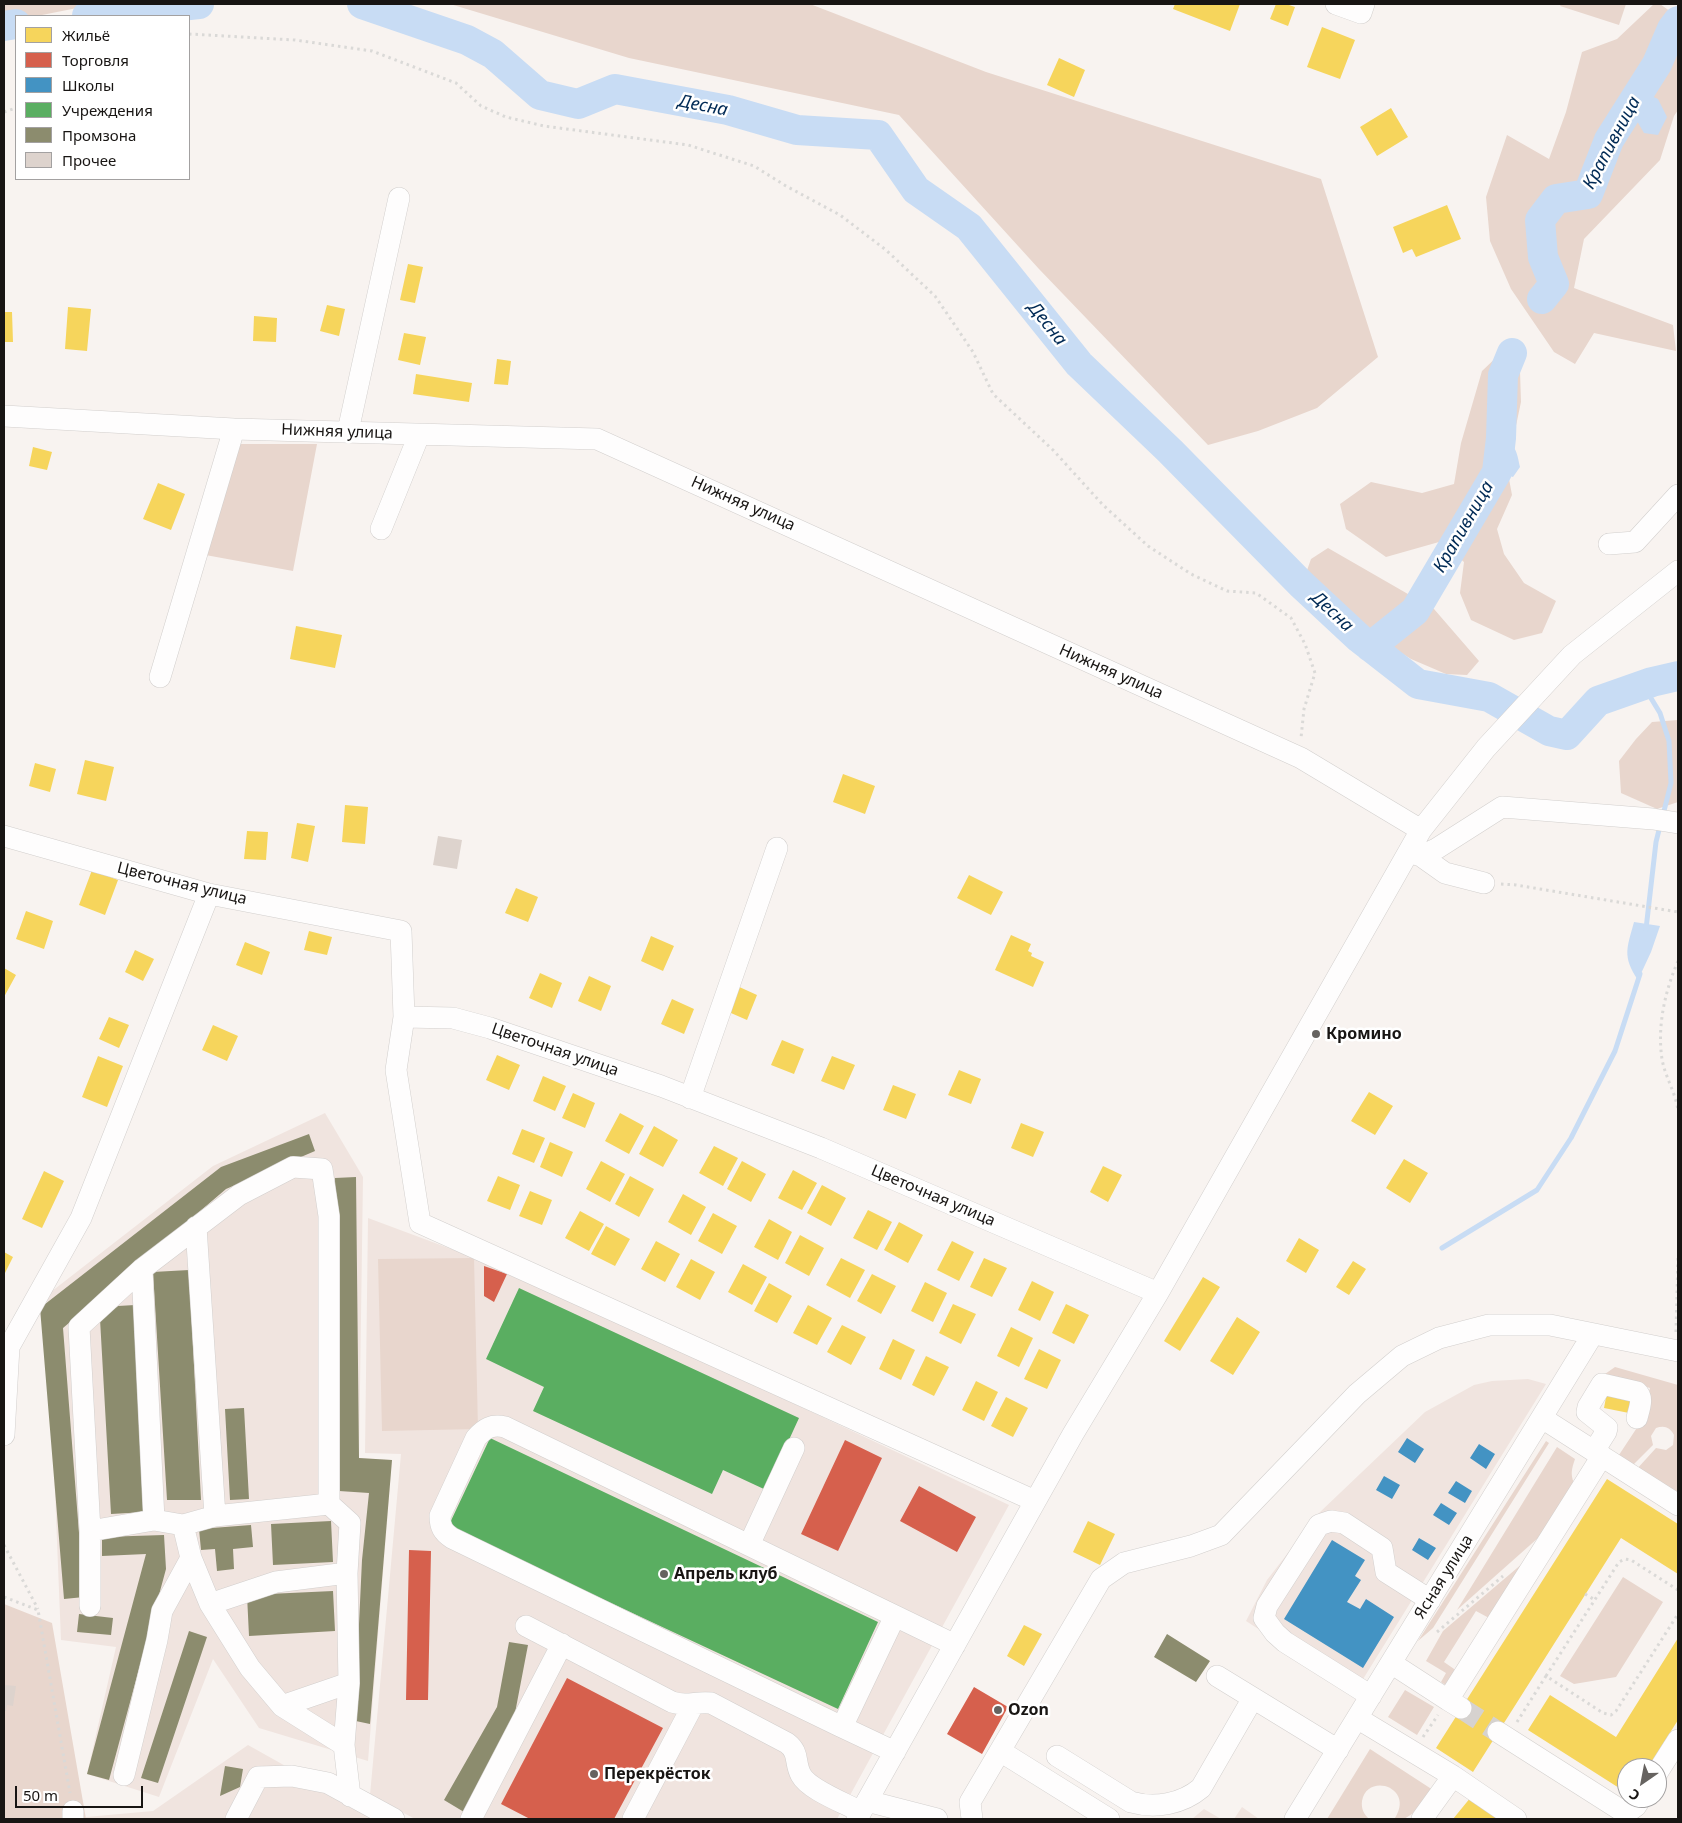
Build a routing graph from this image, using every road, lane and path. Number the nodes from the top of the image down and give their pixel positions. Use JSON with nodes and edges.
{"nodes":[{"id":1,"x":1336,"y":4,"type":"edge"},
{"id":2,"x":1364,"y":4,"type":"edge"},
{"id":3,"x":190,"y":34,"type":"edge"},
{"id":4,"x":400,"y":198,"type":"dead end"},
{"id":5,"x":4,"y":416,"type":"edge"},
{"id":6,"x":234,"y":429,"type":"junction"},
{"id":7,"x":348,"y":431,"type":"junction"},
{"id":8,"x":419,"y":435,"type":"junction"},
{"id":9,"x":1678,"y":495,"type":"edge"},
{"id":10,"x":381,"y":529,"type":"dead end"},
{"id":11,"x":1609,"y":544,"type":"dead end"},
{"id":12,"x":1678,"y":571,"type":"edge"},
{"id":13,"x":160,"y":677,"type":"dead end"},
{"id":14,"x":1301,"y":758,"type":"junction"},
{"id":15,"x":1669,"y":824,"type":"edge"},
{"id":16,"x":1422,"y":830,"type":"junction"},
{"id":17,"x":4,"y":836,"type":"edge"},
{"id":18,"x":777,"y":848,"type":"dead end"},
{"id":19,"x":1415,"y":854,"type":"junction"},
{"id":20,"x":1484,"y":883,"type":"joint"},
{"id":21,"x":209,"y":894,"type":"junction"},
{"id":22,"x":1678,"y":912,"type":"edge"},
{"id":23,"x":1678,"y":961,"type":"edge"},
{"id":24,"x":404,"y":1016,"type":"junction"},
{"id":25,"x":690,"y":1098,"type":"junction"},
{"id":26,"x":1678,"y":1111,"type":"edge"},
{"id":27,"x":196,"y":1227,"type":"junction"},
{"id":28,"x":1678,"y":1255,"type":"edge"},
{"id":29,"x":142,"y":1270,"type":"junction"},
{"id":30,"x":1158,"y":1293,"type":"junction"},
{"id":31,"x":1593,"y":1334,"type":"junction"},
{"id":32,"x":1677,"y":1351,"type":"edge"},
{"id":33,"x":1542,"y":1418,"type":"junction"},
{"id":34,"x":1637,"y":1418,"type":"dead end"},
{"id":35,"x":4,"y":1435,"type":"edge"},
{"id":36,"x":794,"y":1448,"type":"dead end"},
{"id":37,"x":1598,"y":1454,"type":"junction"},
{"id":38,"x":1036,"y":1501,"type":"junction"},
{"id":39,"x":329,"y":1504,"type":"junction"},
{"id":40,"x":1678,"y":1505,"type":"edge"},
{"id":41,"x":215,"y":1516,"type":"junction"},
{"id":42,"x":154,"y":1520,"type":"junction"},
{"id":43,"x":183,"y":1524,"type":"junction"},
{"id":44,"x":90,"y":1531,"type":"junction"},
{"id":45,"x":4,"y":1545,"type":"edge"},
{"id":46,"x":749,"y":1545,"type":"junction"},
{"id":47,"x":190,"y":1558,"type":"junction"},
{"id":48,"x":346,"y":1573,"type":"junction"},
{"id":49,"x":1506,"y":1574,"type":"dead end"},
{"id":50,"x":1678,"y":1590,"type":"edge"},
{"id":51,"x":1585,"y":1594,"type":"dead end"},
{"id":52,"x":4,"y":1597,"type":"edge"},
{"id":53,"x":1430,"y":1600,"type":"junction"},
{"id":54,"x":1595,"y":1600,"type":"junction"},
{"id":55,"x":210,"y":1604,"type":"junction"},
{"id":56,"x":90,"y":1606,"type":"dead end"},
{"id":57,"x":38,"y":1610,"type":"junction"},
{"id":58,"x":1678,"y":1614,"type":"edge"},
{"id":59,"x":895,"y":1616,"type":"junction"},
{"id":60,"x":526,"y":1626,"type":"dead end"},
{"id":61,"x":1436,"y":1632,"type":"dead end"},
{"id":62,"x":562,"y":1644,"type":"junction"},
{"id":63,"x":955,"y":1645,"type":"junction"},
{"id":64,"x":1391,"y":1663,"type":"junction"},
{"id":65,"x":1216,"y":1676,"type":"dead end"},
{"id":66,"x":1546,"y":1676,"type":"junction"},
{"id":67,"x":349,"y":1683,"type":"junction"},
{"id":68,"x":1371,"y":1696,"type":"junction"},
{"id":69,"x":1253,"y":1698,"type":"junction"},
{"id":70,"x":1454,"y":1704,"type":"junction"},
{"id":71,"x":693,"y":1705,"type":"junction"},
{"id":72,"x":282,"y":1706,"type":"junction"},
{"id":73,"x":1357,"y":1718,"type":"junction"},
{"id":74,"x":842,"y":1726,"type":"junction"},
{"id":75,"x":1503,"y":1735,"type":"joint"},
{"id":76,"x":1678,"y":1740,"type":"edge"},
{"id":77,"x":344,"y":1745,"type":"junction"},
{"id":78,"x":1338,"y":1750,"type":"junction"},
{"id":79,"x":1000,"y":1751,"type":"junction"},
{"id":80,"x":895,"y":1752,"type":"junction"},
{"id":81,"x":1414,"y":1752,"type":"junction"},
{"id":82,"x":1057,"y":1756,"type":"dead end"},
{"id":83,"x":1667,"y":1758,"type":"edge"},
{"id":84,"x":124,"y":1775,"type":"dead end"},
{"id":85,"x":1453,"y":1776,"type":"junction"},
{"id":86,"x":350,"y":1796,"type":"junction"},
{"id":87,"x":1617,"y":1808,"type":"edge"},
{"id":88,"x":1617,"y":1808,"type":"edge"},
{"id":89,"x":1633,"y":1808,"type":"edge"},
{"id":90,"x":862,"y":1811,"type":"edge"},
{"id":91,"x":73,"y":1815,"type":"edge"},
{"id":92,"x":236,"y":1819,"type":"edge"},
{"id":93,"x":394,"y":1819,"type":"edge"},
{"id":94,"x":471,"y":1819,"type":"edge"},
{"id":95,"x":633,"y":1819,"type":"edge"},
{"id":96,"x":937,"y":1819,"type":"edge"},
{"id":97,"x":972,"y":1819,"type":"edge"},
{"id":98,"x":1109,"y":1819,"type":"edge"},
{"id":99,"x":1296,"y":1819,"type":"edge"},
{"id":100,"x":1422,"y":1819,"type":"edge"},
{"id":101,"x":1516,"y":1819,"type":"edge"}],
"edges":[{"from":1,"to":2,"type":"street"},
{"from":3,"to":14,"type":"path"},
{"from":4,"to":7,"type":"street"},
{"from":5,"to":6,"type":"street","name":"Нижняя улица"},
{"from":6,"to":7,"type":"street","name":"Нижняя улица"},
{"from":6,"to":13,"type":"street"},
{"from":7,"to":8,"type":"street","name":"Нижняя улица"},
{"from":8,"to":10,"type":"street"},
{"from":8,"to":14,"type":"street","name":"Нижняя улица"},
{"from":9,"to":11,"type":"street"},
{"from":12,"to":16,"type":"street"},
{"from":14,"to":16,"type":"street","name":"Нижняя улица"},
{"from":15,"to":19,"type":"street"},
{"from":16,"to":19,"type":"street"},
{"from":17,"to":21,"type":"street","name":"Цветочная улица"},
{"from":18,"to":25,"type":"street"},
{"from":19,"to":20,"type":"street"},
{"from":19,"to":30,"type":"street"},
{"from":20,"to":22,"type":"path"},
{"from":21,"to":24,"type":"street","name":"Цветочная улица"},
{"from":21,"to":35,"type":"street"},
{"from":23,"to":26,"type":"path"},
{"from":24,"to":25,"type":"street","name":"Цветочная улица"},
{"from":24,"to":38,"type":"street"},
{"from":25,"to":30,"type":"street","name":"Цветочная улица"},
{"from":27,"to":29,"type":"street"},
{"from":27,"to":39,"type":"street"},
{"from":27,"to":41,"type":"street"},
{"from":28,"to":32,"type":"path"},
{"from":29,"to":42,"type":"street"},
{"from":29,"to":44,"type":"street"},
{"from":30,"to":38,"type":"street"},
{"from":31,"to":32,"type":"street"},
{"from":31,"to":33,"type":"street","name":"Ясная улица"},
{"from":31,"to":79,"type":"street"},
{"from":33,"to":37,"type":"street"},
{"from":33,"to":53,"type":"street","name":"Ясная улица"},
{"from":34,"to":37,"type":"street"},
{"from":36,"to":46,"type":"street"},
{"from":37,"to":40,"type":"street"},
{"from":37,"to":70,"type":"street"},
{"from":38,"to":63,"type":"street"},
{"from":39,"to":41,"type":"street"},
{"from":39,"to":48,"type":"street"},
{"from":41,"to":43,"type":"street"},
{"from":42,"to":43,"type":"street"},
{"from":42,"to":44,"type":"street"},
{"from":43,"to":47,"type":"street"},
{"from":44,"to":56,"type":"street"},
{"from":45,"to":57,"type":"path"},
{"from":46,"to":59,"type":"street"},
{"from":46,"to":74,"type":"street"},
{"from":47,"to":55,"type":"street"},
{"from":47,"to":84,"type":"street"},
{"from":48,"to":55,"type":"street"},
{"from":48,"to":67,"type":"street"},
{"from":49,"to":61,"type":"path"},
{"from":50,"to":54,"type":"path"},
{"from":51,"to":54,"type":"path"},
{"from":52,"to":57,"type":"path"},
{"from":53,"to":64,"type":"street","name":"Ясная улица"},
{"from":53,"to":68,"type":"street"},
{"from":54,"to":66,"type":"path"},
{"from":55,"to":72,"type":"street"},
{"from":57,"to":91,"type":"path"},
{"from":58,"to":66,"type":"path"},
{"from":59,"to":63,"type":"street"},
{"from":59,"to":74,"type":"street"},
{"from":60,"to":62,"type":"street"},
{"from":62,"to":71,"type":"street"},
{"from":62,"to":94,"type":"street"},
{"from":63,"to":80,"type":"street"},
{"from":64,"to":68,"type":"street","name":"Ясная улица"},
{"from":64,"to":70,"type":"street"},
{"from":65,"to":69,"type":"street"},
{"from":66,"to":75,"type":"path"},
{"from":67,"to":72,"type":"street"},
{"from":67,"to":77,"type":"street"},
{"from":68,"to":73,"type":"street","name":"Ясная улица"},
{"from":69,"to":78,"type":"street"},
{"from":69,"to":82,"type":"street"},
{"from":70,"to":81,"type":"path"},
{"from":71,"to":90,"type":"street"},
{"from":71,"to":95,"type":"street"},
{"from":72,"to":77,"type":"street"},
{"from":73,"to":78,"type":"street","name":"Ясная улица"},
{"from":73,"to":81,"type":"street"},
{"from":74,"to":80,"type":"street"},
{"from":75,"to":88,"type":"street"},
{"from":76,"to":83,"type":"street"},
{"from":77,"to":86,"type":"street"},
{"from":78,"to":99,"type":"street","name":"Ясная улица"},
{"from":79,"to":97,"type":"street"},
{"from":79,"to":98,"type":"street"},
{"from":80,"to":90,"type":"street"},
{"from":81,"to":85,"type":"street"},
{"from":85,"to":100,"type":"street"},
{"from":85,"to":101,"type":"street"},
{"from":86,"to":92,"type":"street"},
{"from":86,"to":93,"type":"street"},
{"from":87,"to":89,"type":"street"},
{"from":90,"to":96,"type":"street"}]}
